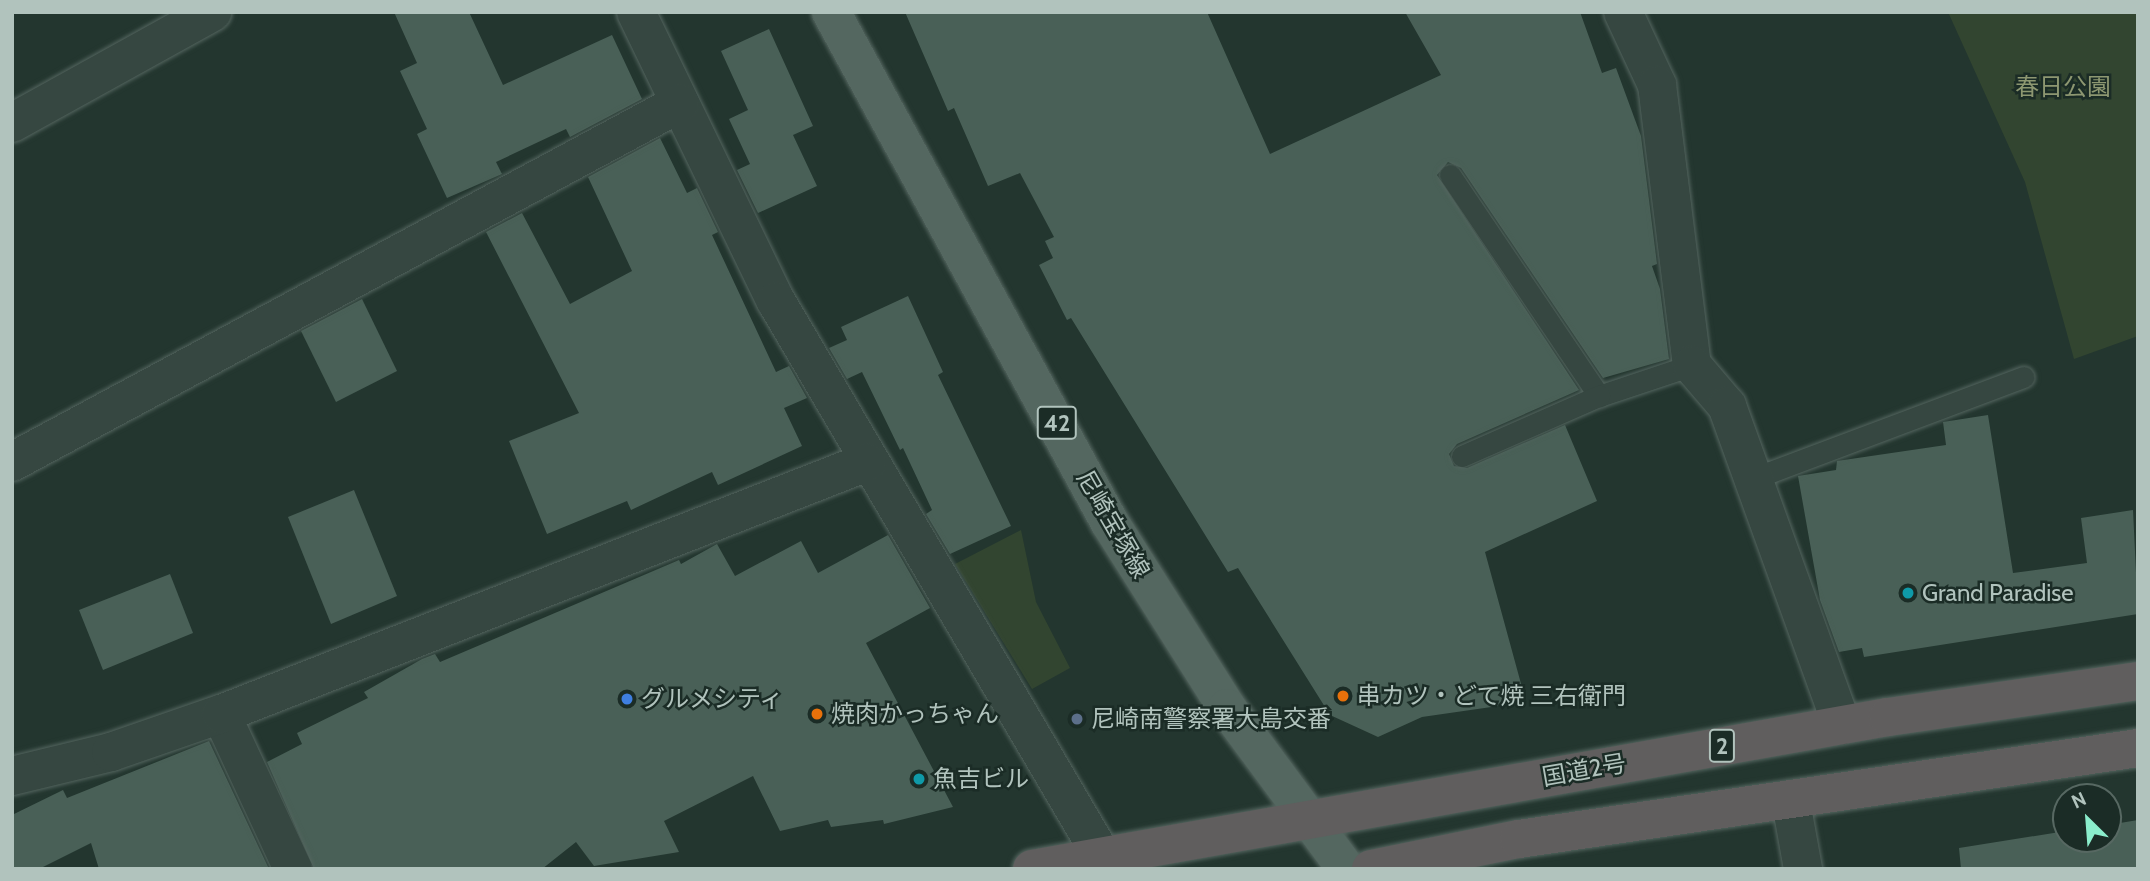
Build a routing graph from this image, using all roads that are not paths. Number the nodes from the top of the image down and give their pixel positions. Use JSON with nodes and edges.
{"nodes":[{"id":1,"x":212,"y":12,"type":"edge"},
{"id":2,"x":636,"y":12,"type":"edge"},
{"id":3,"x":831,"y":12,"type":"edge"},
{"id":4,"x":1623,"y":12,"type":"edge"},
{"id":5,"x":680,"y":103,"type":"junction"},
{"id":6,"x":12,"y":123,"type":"edge"},
{"id":7,"x":1450,"y":175,"type":"dead end"},
{"id":8,"x":1692,"y":365,"type":"junction"},
{"id":9,"x":2024,"y":377,"type":"dead end"},
{"id":10,"x":1599,"y":396,"type":"junction"},
{"id":11,"x":1462,"y":456,"type":"dead end"},
{"id":12,"x":12,"y":462,"type":"edge"},
{"id":13,"x":867,"y":462,"type":"junction"},
{"id":14,"x":1752,"y":479,"type":"junction"},
{"id":15,"x":2138,"y":681,"type":"edge"},
{"id":16,"x":220,"y":714,"type":"junction"},
{"id":17,"x":1842,"y":725,"type":"junction"},
{"id":18,"x":2138,"y":748,"type":"edge"},
{"id":19,"x":12,"y":776,"type":"edge"},
{"id":20,"x":1791,"y":802,"type":"junction"},
{"id":21,"x":1308,"y":818,"type":"junction"},
{"id":22,"x":1102,"y":858,"type":"junction"},
{"id":23,"x":293,"y":869,"type":"edge"},
{"id":24,"x":1032,"y":869,"type":"edge"},
{"id":25,"x":1346,"y":869,"type":"edge"},
{"id":26,"x":1371,"y":869,"type":"edge"},
{"id":27,"x":1803,"y":869,"type":"edge"}],
"edges":[{"from":1,"to":6,"type":"street"},
{"from":2,"to":5,"type":"street"},
{"from":3,"to":21,"type":"main road","name":"尼崎宝塚線","number":"42"},
{"from":4,"to":8,"type":"street"},
{"from":5,"to":12,"type":"street"},
{"from":5,"to":13,"type":"street"},
{"from":7,"to":10,"type":"lane"},
{"from":8,"to":10,"type":"lane"},
{"from":8,"to":14,"type":"street"},
{"from":9,"to":14,"type":"lane"},
{"from":10,"to":11,"type":"lane"},
{"from":13,"to":16,"type":"street"},
{"from":13,"to":22,"type":"street"},
{"from":14,"to":17,"type":"street"},
{"from":15,"to":17,"type":"highway","name":"国道2号","number":"2"},
{"from":16,"to":19,"type":"street"},
{"from":16,"to":23,"type":"street"},
{"from":17,"to":21,"type":"highway","name":"国道2号","number":"2"},
{"from":18,"to":20,"type":"highway"},
{"from":20,"to":26,"type":"highway"},
{"from":20,"to":27,"type":"street"},
{"from":21,"to":22,"type":"highway","name":"国道2号","number":"2"},
{"from":21,"to":25,"type":"main road","name":"尼崎宝塚線","number":"42"},
{"from":22,"to":24,"type":"highway","name":"国道2号","number":"2"}]}
